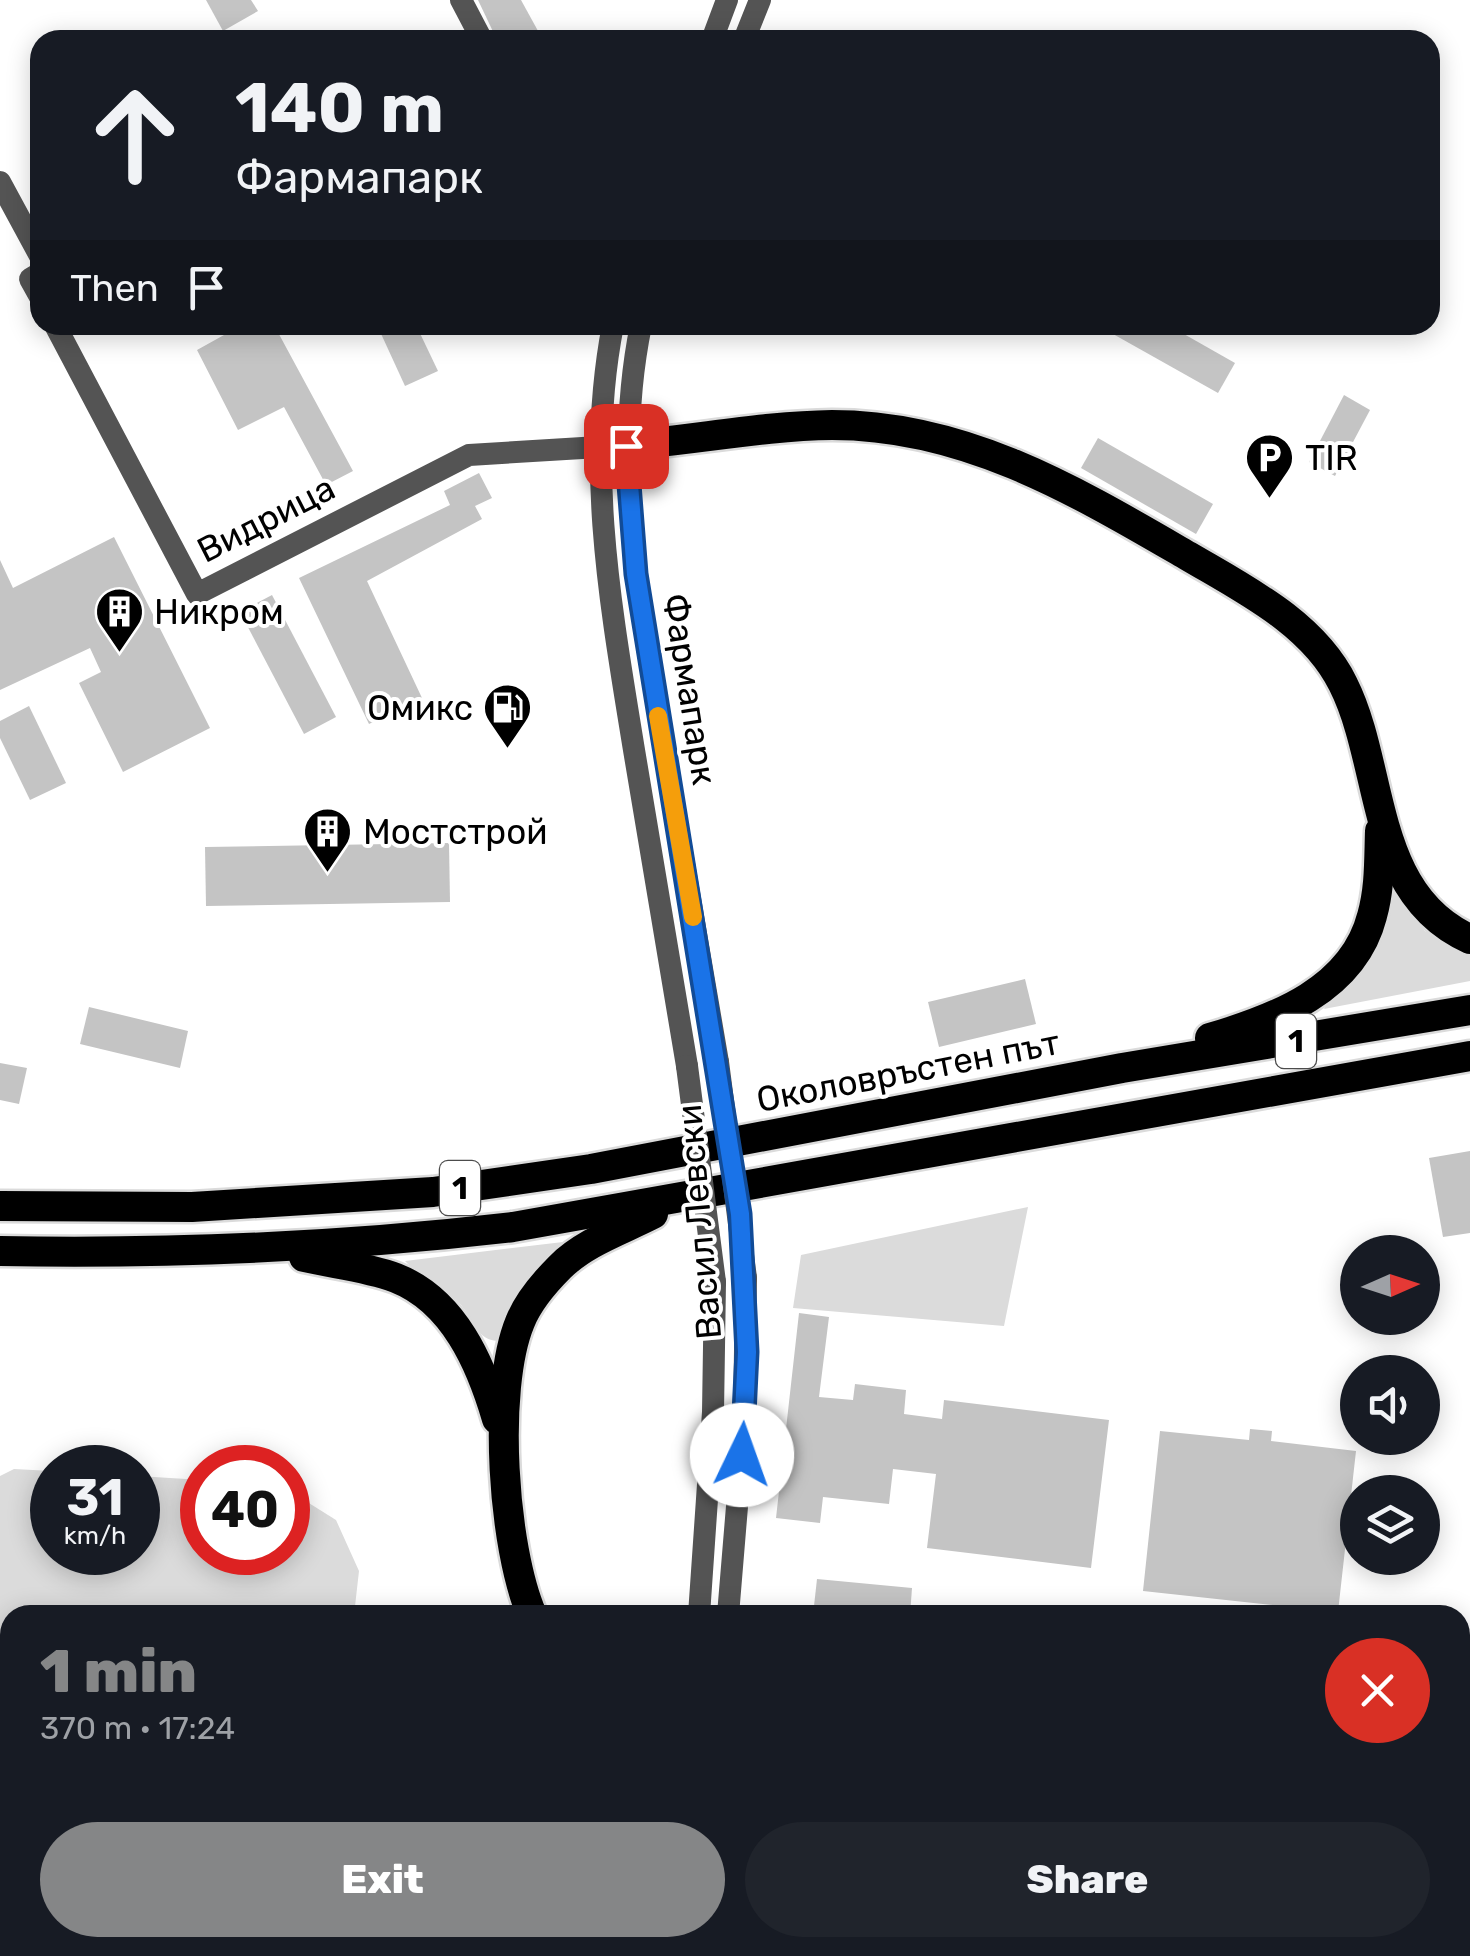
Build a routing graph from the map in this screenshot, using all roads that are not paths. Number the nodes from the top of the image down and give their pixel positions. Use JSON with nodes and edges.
{"nodes":[{"id":1,"x":461,"y":0,"type":"edge"},
{"id":2,"x":728,"y":0,"type":"edge"},
{"id":3,"x":760,"y":0,"type":"edge"},
{"id":4,"x":477,"y":30,"type":"edge"},
{"id":5,"x":716,"y":30,"type":"edge"},
{"id":6,"x":748,"y":30,"type":"edge"},
{"id":7,"x":0,"y":182,"type":"edge"},
{"id":8,"x":30,"y":238,"type":"edge"},
{"id":9,"x":59,"y":335,"type":"edge"},
{"id":10,"x":614,"y":335,"type":"edge"},
{"id":11,"x":639,"y":335,"type":"edge"},
{"id":12,"x":613,"y":447,"type":"junction"},
{"id":13,"x":1380,"y":822,"type":"junction"},
{"id":14,"x":1470,"y":938,"type":"edge"},
{"id":15,"x":1470,"y":1010,"type":"edge"},
{"id":16,"x":1470,"y":1056,"type":"edge"},
{"id":17,"x":718,"y":1062,"type":"joint"},
{"id":18,"x":687,"y":1066,"type":"joint"},
{"id":19,"x":1122,"y":1068,"type":"junction"},
{"id":20,"x":682,"y":1200,"type":"junction"},
{"id":21,"x":0,"y":1206,"type":"edge"},
{"id":22,"x":270,"y":1249,"type":"junction"},
{"id":23,"x":0,"y":1250,"type":"edge"},
{"id":24,"x":503,"y":1442,"type":"junction"},
{"id":25,"x":528,"y":1605,"type":"edge"},
{"id":26,"x":700,"y":1605,"type":"edge"},
{"id":27,"x":729,"y":1605,"type":"edge"}],
"edges":[{"from":1,"to":4,"type":"street"},
{"from":2,"to":5,"type":"street"},
{"from":3,"to":6,"type":"street"},
{"from":7,"to":8,"type":"street"},
{"from":9,"to":12,"type":"street","name":"Видрица"},
{"from":10,"to":12,"type":"street","name":"Фармапарк"},
{"from":11,"to":12,"type":"street","name":"Фармапарк"},
{"from":12,"to":13,"type":"highway"},
{"from":12,"to":17,"type":"street","name":"Фармапарк"},
{"from":12,"to":18,"type":"street","name":"Фармапарк"},
{"from":13,"to":14,"type":"highway"},
{"from":13,"to":19,"type":"highway"},
{"from":15,"to":19,"type":"highway","name":"Околовръстен път","number":"1"},
{"from":16,"to":20,"type":"highway","number":"1"},
{"from":17,"to":27,"type":"street","name":"Васил Левски","bridge":true},
{"from":18,"to":26,"type":"street","name":"Васил Левски","bridge":true},
{"from":19,"to":21,"type":"highway","name":"Околовръстен път","number":"1"},
{"from":20,"to":22,"type":"highway","number":"1"},
{"from":20,"to":24,"type":"highway"},
{"from":22,"to":23,"type":"highway","number":"1"},
{"from":22,"to":24,"type":"highway"},
{"from":24,"to":25,"type":"highway"}]}
